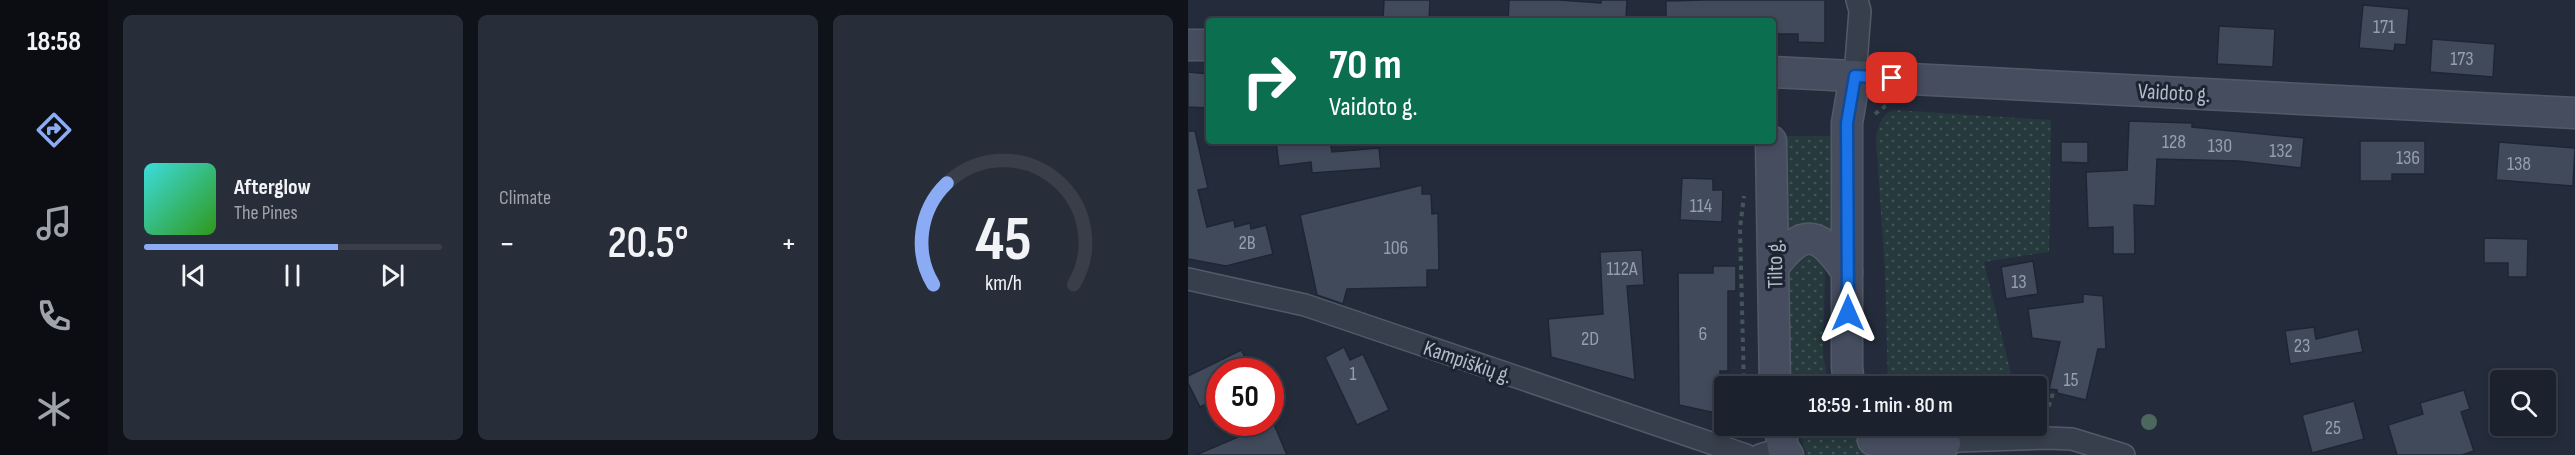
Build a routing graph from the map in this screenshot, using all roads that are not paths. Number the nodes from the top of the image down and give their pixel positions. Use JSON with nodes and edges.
{"nodes":[{"id":1,"x":1857,"y":0,"type":"edge"},
{"id":2,"x":1188,"y":45,"type":"edge"},
{"id":3,"x":1206,"y":45,"type":"edge"},
{"id":4,"x":1776,"y":72,"type":"edge"},
{"id":5,"x":1855,"y":76,"type":"junction"},
{"id":6,"x":2575,"y":113,"type":"edge"},
{"id":7,"x":1771,"y":144,"type":"edge"},
{"id":8,"x":1774,"y":266,"type":"junction"},
{"id":9,"x":1848,"y":272,"type":"junction"},
{"id":10,"x":1188,"y":279,"type":"edge"},
{"id":11,"x":1776,"y":376,"type":"edge"},
{"id":12,"x":1848,"y":376,"type":"edge"},
{"id":13,"x":1874,"y":440,"type":"edge"},
{"id":14,"x":1939,"y":449,"type":"edge"},
{"id":15,"x":1746,"y":455,"type":"edge"},
{"id":16,"x":2124,"y":455,"type":"edge"}],
"edges":[{"from":1,"to":5,"type":"street"},
{"from":2,"to":3,"type":"main road"},
{"from":4,"to":5,"type":"main road","name":"Vaidoto g."},
{"from":5,"to":6,"type":"main road","name":"Vaidoto g."},
{"from":5,"to":9,"type":"main road"},
{"from":7,"to":8,"type":"main road","name":"Tilto g."},
{"from":8,"to":9,"type":"main road"},
{"from":8,"to":11,"type":"main road","name":"Tilto g."},
{"from":9,"to":12,"type":"main road"},
{"from":10,"to":15,"type":"street","name":"Kampiškių g."},
{"from":13,"to":14,"type":"main road"},
{"from":14,"to":16,"type":"street"}]}
